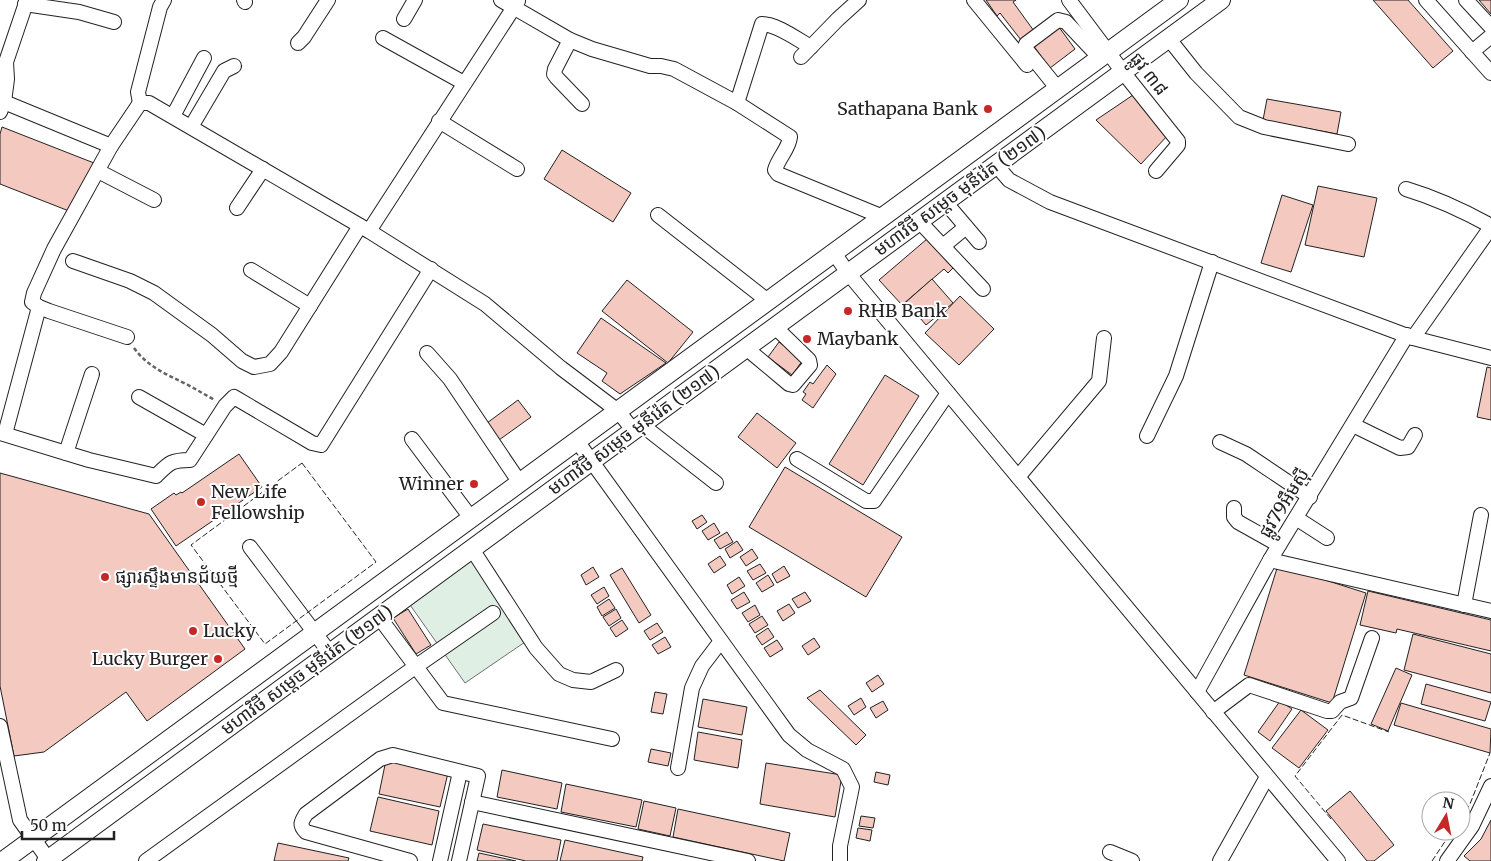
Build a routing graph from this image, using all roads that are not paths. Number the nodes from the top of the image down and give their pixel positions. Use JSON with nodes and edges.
{"nodes":[{"id":1,"x":164,"y":0,"type":"edge"},
{"id":2,"x":328,"y":0,"type":"edge"},
{"id":3,"x":415,"y":0,"type":"edge"},
{"id":4,"x":501,"y":0,"type":"edge"},
{"id":5,"x":859,"y":0,"type":"edge"},
{"id":6,"x":974,"y":0,"type":"edge"},
{"id":7,"x":1069,"y":0,"type":"edge"},
{"id":8,"x":1179,"y":0,"type":"edge"},
{"id":9,"x":1221,"y":0,"type":"edge"},
{"id":10,"x":1426,"y":0,"type":"edge"},
{"id":11,"x":1466,"y":0,"type":"edge"},
{"id":12,"x":26,"y":2,"type":"edge"},
{"id":13,"x":516,"y":4,"type":"edge"},
{"id":14,"x":404,"y":19,"type":"dead end"},
{"id":15,"x":114,"y":22,"type":"dead end"},
{"id":16,"x":1491,"y":26,"type":"edge"},
{"id":17,"x":1491,"y":36,"type":"edge"},
{"id":18,"x":383,"y":38,"type":"dead end"},
{"id":19,"x":1168,"y":39,"type":"junction"},
{"id":20,"x":570,"y":40,"type":"junction"},
{"id":21,"x":298,"y":43,"type":"dead end"},
{"id":22,"x":1472,"y":52,"type":"junction"},
{"id":23,"x":1104,"y":55,"type":"junction"},
{"id":24,"x":204,"y":58,"type":"dead end"},
{"id":25,"x":3,"y":61,"type":"edge"},
{"id":26,"x":234,"y":66,"type":"dead end"},
{"id":27,"x":1123,"y":72,"type":"junction"},
{"id":28,"x":1491,"y":73,"type":"edge"},
{"id":29,"x":464,"y":83,"type":"junction"},
{"id":30,"x":1054,"y":92,"type":"junction"},
{"id":31,"x":140,"y":103,"type":"junction"},
{"id":32,"x":737,"y":103,"type":"junction"},
{"id":33,"x":582,"y":104,"type":"dead end"},
{"id":34,"x":2,"y":107,"type":"edge"},
{"id":35,"x":173,"y":116,"type":"junction"},
{"id":36,"x":439,"y":121,"type":"junction"},
{"id":37,"x":191,"y":127,"type":"junction"},
{"id":38,"x":1348,"y":144,"type":"dead end"},
{"id":39,"x":111,"y":146,"type":"junction"},
{"id":40,"x":996,"y":165,"type":"junction"},
{"id":41,"x":263,"y":169,"type":"junction"},
{"id":42,"x":517,"y":169,"type":"dead end"},
{"id":43,"x":98,"y":171,"type":"junction"},
{"id":44,"x":1156,"y":171,"type":"dead end"},
{"id":45,"x":1406,"y":189,"type":"dead end"},
{"id":46,"x":154,"y":200,"type":"dead end"},
{"id":47,"x":945,"y":202,"type":"junction"},
{"id":48,"x":237,"y":208,"type":"dead end"},
{"id":49,"x":658,"y":215,"type":"dead end"},
{"id":50,"x":883,"y":217,"type":"junction"},
{"id":51,"x":919,"y":221,"type":"junction"},
{"id":52,"x":966,"y":227,"type":"junction"},
{"id":53,"x":1491,"y":227,"type":"edge"},
{"id":54,"x":365,"y":229,"type":"junction"},
{"id":55,"x":979,"y":242,"type":"dead end"},
{"id":56,"x":943,"y":246,"type":"junction"},
{"id":57,"x":834,"y":253,"type":"junction"},
{"id":58,"x":73,"y":261,"type":"dead end"},
{"id":59,"x":1212,"y":262,"type":"junction"},
{"id":60,"x":431,"y":269,"type":"junction"},
{"id":61,"x":252,"y":270,"type":"dead end"},
{"id":62,"x":848,"y":273,"type":"junction"},
{"id":63,"x":983,"y":289,"type":"dead end"},
{"id":64,"x":768,"y":301,"type":"junction"},
{"id":65,"x":310,"y":306,"type":"junction"},
{"id":66,"x":39,"y":307,"type":"junction"},
{"id":67,"x":775,"y":327,"type":"junction"},
{"id":68,"x":1410,"y":336,"type":"junction"},
{"id":69,"x":127,"y":337,"type":"road end"},
{"id":70,"x":1104,"y":338,"type":"dead end"},
{"id":71,"x":746,"y":348,"type":"junction"},
{"id":72,"x":427,"y":353,"type":"dead end"},
{"id":73,"x":1491,"y":358,"type":"edge"},
{"id":74,"x":92,"y":374,"type":"dead end"},
{"id":75,"x":948,"y":393,"type":"junction"},
{"id":76,"x":139,"y":397,"type":"dead end"},
{"id":77,"x":618,"y":411,"type":"junction"},
{"id":78,"x":1353,"y":425,"type":"junction"},
{"id":79,"x":638,"y":428,"type":"junction"},
{"id":80,"x":3,"y":434,"type":"edge"},
{"id":81,"x":206,"y":435,"type":"junction"},
{"id":82,"x":1415,"y":435,"type":"dead end"},
{"id":83,"x":1147,"y":436,"type":"dead end"},
{"id":84,"x":412,"y":439,"type":"dead end"},
{"id":85,"x":577,"y":441,"type":"junction"},
{"id":86,"x":1220,"y":442,"type":"dead end"},
{"id":87,"x":66,"y":453,"type":"junction"},
{"id":88,"x":797,"y":459,"type":"dead end"},
{"id":89,"x":591,"y":462,"type":"junction"},
{"id":90,"x":1018,"y":477,"type":"junction"},
{"id":91,"x":520,"y":483,"type":"junction"},
{"id":92,"x":716,"y":483,"type":"dead end"},
{"id":93,"x":1310,"y":497,"type":"junction"},
{"id":94,"x":1234,"y":508,"type":"dead end"},
{"id":95,"x":1481,"y":515,"type":"dead end"},
{"id":96,"x":471,"y":518,"type":"junction"},
{"id":97,"x":1296,"y":518,"type":"junction"},
{"id":98,"x":1327,"y":538,"type":"dead end"},
{"id":99,"x":1279,"y":545,"type":"junction"},
{"id":100,"x":250,"y":547,"type":"dead end"},
{"id":101,"x":472,"y":549,"type":"junction"},
{"id":102,"x":1270,"y":560,"type":"junction"},
{"id":103,"x":1464,"y":604,"type":"junction"},
{"id":104,"x":1491,"y":611,"type":"edge"},
{"id":105,"x":494,"y":613,"type":"dead end"},
{"id":106,"x":378,"y":617,"type":"junction"},
{"id":107,"x":315,"y":632,"type":"junction"},
{"id":108,"x":1372,"y":638,"type":"dead end"},
{"id":109,"x":721,"y":641,"type":"junction"},
{"id":110,"x":330,"y":653,"type":"junction"},
{"id":111,"x":415,"y":667,"type":"junction"},
{"id":112,"x":616,"y":670,"type":"dead end"},
{"id":113,"x":1197,"y":692,"type":"junction"},
{"id":114,"x":1213,"y":712,"type":"junction"},
{"id":115,"x":0,"y":726,"type":"edge"},
{"id":116,"x":612,"y":739,"type":"dead end"},
{"id":117,"x":678,"y":768,"type":"dead end"},
{"id":118,"x":460,"y":772,"type":"junction"},
{"id":119,"x":1267,"y":776,"type":"junction"},
{"id":120,"x":1491,"y":786,"type":"edge"},
{"id":121,"x":472,"y":802,"type":"junction"},
{"id":122,"x":33,"y":839,"type":"junction"},
{"id":123,"x":1110,"y":852,"type":"dead end"},
{"id":124,"x":15,"y":859,"type":"edge"},
{"id":125,"x":47,"y":860,"type":"edge"},
{"id":126,"x":146,"y":861,"type":"edge"},
{"id":127,"x":410,"y":861,"type":"edge"},
{"id":128,"x":440,"y":861,"type":"edge"},
{"id":129,"x":459,"y":861,"type":"edge"},
{"id":130,"x":748,"y":861,"type":"edge"},
{"id":131,"x":840,"y":861,"type":"edge"},
{"id":132,"x":1132,"y":861,"type":"edge"},
{"id":133,"x":1220,"y":861,"type":"edge"},
{"id":134,"x":1338,"y":861,"type":"edge"},
{"id":135,"x":1447,"y":861,"type":"edge"}],
"edges":[{"from":1,"to":31,"type":"street"},
{"from":2,"to":21,"type":"street"},
{"from":3,"to":14,"type":"street"},
{"from":4,"to":13,"type":"street"},
{"from":5,"to":32,"type":"street"},
{"from":6,"to":30,"type":"street"},
{"from":7,"to":23,"type":"street","name":"ផ្លូវ ៣៨"},
{"from":8,"to":23,"type":"main road","name":"មហាវិថី សម្តេច មុនីរ៉េត (២១៧)"},
{"from":9,"to":19,"type":"main road","name":"មហាវិថី សម្តេច មុនីរ៉េត (២១៧)"},
{"from":10,"to":22,"type":"street"},
{"from":11,"to":16,"type":"street"},
{"from":12,"to":15,"type":"street"},
{"from":12,"to":25,"type":"street"},
{"from":13,"to":20,"type":"street"},
{"from":13,"to":29,"type":"street"},
{"from":17,"to":22,"type":"street"},
{"from":18,"to":29,"type":"street"},
{"from":19,"to":27,"type":"main road","name":"មហាវិថី សម្តេច មុនីរ៉េត (២១៧)"},
{"from":19,"to":38,"type":"street"},
{"from":20,"to":32,"type":"street"},
{"from":20,"to":33,"type":"street"},
{"from":22,"to":28,"type":"street"},
{"from":23,"to":27,"type":"street","name":"ផ្លូវ ៣៨"},
{"from":23,"to":30,"type":"main road","name":"មហាវិថី សម្តេច មុនីរ៉េត (២១៧)"},
{"from":23,"to":30,"type":"street"},
{"from":24,"to":35,"type":"street"},
{"from":25,"to":34,"type":"street"},
{"from":26,"to":37,"type":"street"},
{"from":27,"to":40,"type":"main road","name":"មហាវិថី សម្តេច មុនីរ៉េត (២១៧)"},
{"from":27,"to":44,"type":"street","name":"ផ្លូវ ៣៨"},
{"from":29,"to":36,"type":"street"},
{"from":30,"to":50,"type":"main road","name":"មហាវិថី សម្តេច មុនីរ៉េត (២១៧)"},
{"from":31,"to":35,"type":"street"},
{"from":31,"to":39,"type":"street"},
{"from":32,"to":50,"type":"street"},
{"from":34,"to":39,"type":"street"},
{"from":35,"to":37,"type":"street"},
{"from":36,"to":42,"type":"street"},
{"from":36,"to":54,"type":"street"},
{"from":37,"to":41,"type":"street"},
{"from":39,"to":43,"type":"street"},
{"from":40,"to":47,"type":"main road","name":"មហាវិថី សម្តេច មុនីរ៉េត (២១៧)"},
{"from":40,"to":59,"type":"street"},
{"from":41,"to":48,"type":"street"},
{"from":41,"to":54,"type":"street"},
{"from":43,"to":46,"type":"street"},
{"from":43,"to":66,"type":"street"},
{"from":45,"to":53,"type":"street"},
{"from":47,"to":51,"type":"main road","name":"មហាវិថី សម្តេច មុនីរ៉េត (២១៧)"},
{"from":47,"to":52,"type":"street"},
{"from":49,"to":64,"type":"street"},
{"from":50,"to":57,"type":"main road","name":"មហាវិថី សម្តេច មុនីរ៉េត (២១៧)"},
{"from":51,"to":56,"type":"street"},
{"from":51,"to":62,"type":"main road","name":"មហាវិថី សម្តេច មុនីរ៉េត (២១៧)"},
{"from":52,"to":55,"type":"street"},
{"from":52,"to":56,"type":"street"},
{"from":53,"to":68,"type":"street","name":"ផ្លូវ79អឹមស៊ី"},
{"from":54,"to":60,"type":"street"},
{"from":54,"to":65,"type":"street"},
{"from":56,"to":63,"type":"street"},
{"from":57,"to":62,"type":"street"},
{"from":57,"to":64,"type":"main road","name":"មហាវិថី សម្តេច មុនីរ៉េត (២១៧)"},
{"from":58,"to":65,"type":"street"},
{"from":59,"to":68,"type":"street"},
{"from":59,"to":83,"type":"street"},
{"from":60,"to":77,"type":"street"},
{"from":60,"to":81,"type":"street"},
{"from":61,"to":65,"type":"street"},
{"from":62,"to":67,"type":"main road","name":"មហាវិថី សម្តេច មុនីរ៉េត (២១៧)"},
{"from":62,"to":75,"type":"street"},
{"from":64,"to":77,"type":"main road","name":"មហាវិថី សម្តេច មុនីរ៉េត (២១៧)"},
{"from":66,"to":69,"type":"street"},
{"from":66,"to":80,"type":"street"},
{"from":67,"to":71,"type":"main road","name":"មហាវិថី សម្តេច មុនីរ៉េត (២១៧)"},
{"from":67,"to":71,"type":"street"},
{"from":68,"to":73,"type":"street"},
{"from":68,"to":78,"type":"street","name":"ផ្លូវ79អឹមស៊ី"},
{"from":70,"to":90,"type":"street"},
{"from":71,"to":79,"type":"main road","name":"មហាវិថី សម្តេច មុនីរ៉េត (២១៧)"},
{"from":72,"to":91,"type":"street"},
{"from":74,"to":87,"type":"street"},
{"from":75,"to":88,"type":"street"},
{"from":75,"to":90,"type":"street"},
{"from":76,"to":81,"type":"street"},
{"from":77,"to":79,"type":"street"},
{"from":77,"to":85,"type":"main road","name":"មហាវិថី សម្តេច មុនីរ៉េត (២១៧)"},
{"from":78,"to":82,"type":"street"},
{"from":78,"to":93,"type":"street","name":"ផ្លូវ79អឹមស៊ី"},
{"from":79,"to":89,"type":"main road","name":"មហាវិថី សម្តេច មុនីរ៉េត (២១៧)"},
{"from":79,"to":92,"type":"street"},
{"from":80,"to":87,"type":"street"},
{"from":81,"to":87,"type":"street"},
{"from":84,"to":96,"type":"street"},
{"from":85,"to":89,"type":"street"},
{"from":85,"to":91,"type":"main road","name":"មហាវិថី សម្តេច មុនីរ៉េត (២១៧)"},
{"from":86,"to":93,"type":"street"},
{"from":89,"to":101,"type":"main road","name":"មហាវិថី សម្តេច មុនីរ៉េត (២១៧)"},
{"from":89,"to":109,"type":"street"},
{"from":90,"to":113,"type":"street"},
{"from":91,"to":96,"type":"main road","name":"មហាវិថី សម្តេច មុនីរ៉េត (២១៧)"},
{"from":93,"to":97,"type":"street","name":"ផ្លូវ79អឹមស៊ី"},
{"from":94,"to":99,"type":"street"},
{"from":95,"to":103,"type":"street"},
{"from":96,"to":107,"type":"main road","name":"មហាវិថី សម្តេច មុនីរ៉េត (២១៧)"},
{"from":97,"to":98,"type":"street"},
{"from":97,"to":99,"type":"street","name":"ផ្លូវ79អឹមស៊ី"},
{"from":99,"to":102,"type":"street","name":"ផ្លូវ79អឹមស៊ី"},
{"from":100,"to":107,"type":"street"},
{"from":101,"to":106,"type":"main road","name":"មហាវិថី សម្តេច មុនីរ៉េត (២១៧)"},
{"from":101,"to":112,"type":"street"},
{"from":102,"to":103,"type":"street"},
{"from":102,"to":113,"type":"street","name":"ផ្លូវ79អឹមស៊ី"},
{"from":103,"to":104,"type":"street"},
{"from":105,"to":111,"type":"street"},
{"from":106,"to":110,"type":"main road","name":"មហាវិថី សម្តេច មុនីរ៉េត (២១៧)"},
{"from":106,"to":111,"type":"street"},
{"from":107,"to":110,"type":"street"},
{"from":107,"to":122,"type":"main road","name":"មហាវិថី សម្តេច មុនីរ៉េត (២១៧)"},
{"from":108,"to":114,"type":"street"},
{"from":109,"to":117,"type":"street"},
{"from":109,"to":131,"type":"street"},
{"from":110,"to":125,"type":"main road","name":"មហាវិថី សម្តេច មុនីរ៉េត (២១៧)"},
{"from":111,"to":116,"type":"street"},
{"from":111,"to":126,"type":"street"},
{"from":113,"to":114,"type":"street"},
{"from":114,"to":119,"type":"street"},
{"from":115,"to":122,"type":"street"},
{"from":118,"to":121,"type":"street"},
{"from":118,"to":127,"type":"street"},
{"from":118,"to":128,"type":"street"},
{"from":119,"to":133,"type":"street"},
{"from":119,"to":134,"type":"street"},
{"from":120,"to":135,"type":"street"},
{"from":121,"to":129,"type":"street"},
{"from":121,"to":130,"type":"street"},
{"from":122,"to":124,"type":"main road","name":"មហាវិថី សម្តេច មុនីរ៉េត (២១៧)"},
{"from":122,"to":125,"type":"street"},
{"from":123,"to":132,"type":"street"}]}
